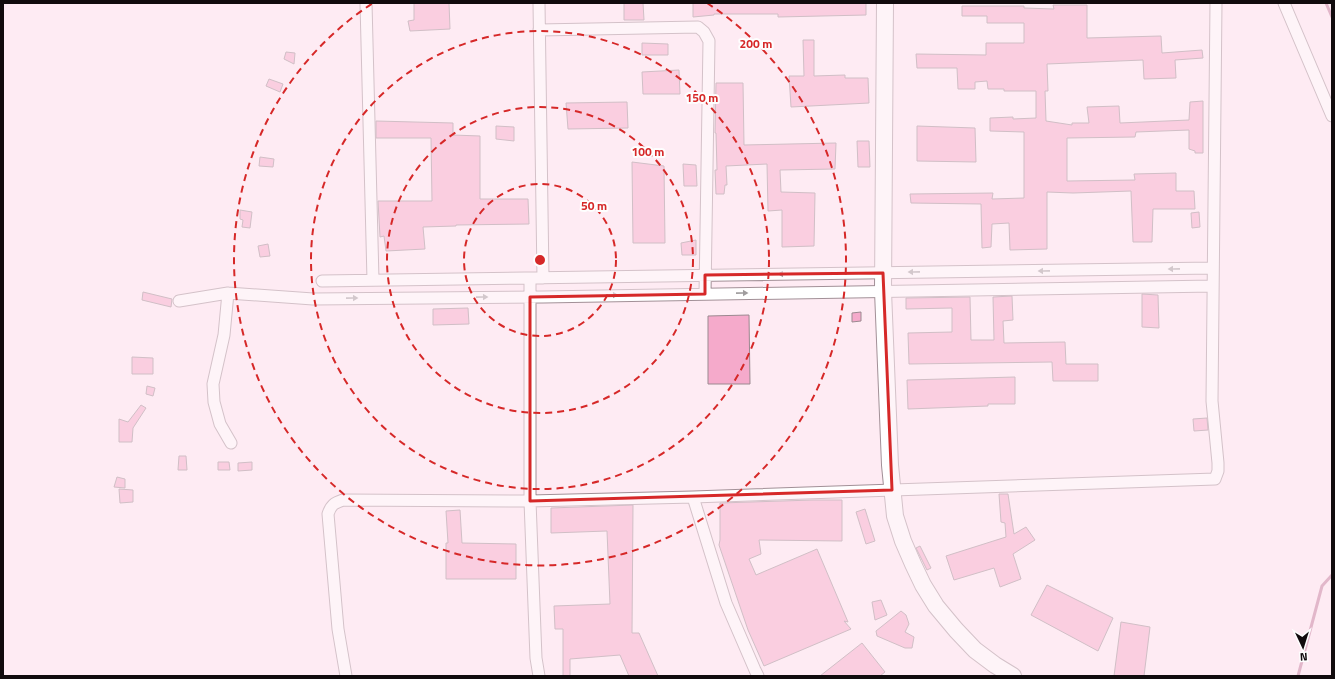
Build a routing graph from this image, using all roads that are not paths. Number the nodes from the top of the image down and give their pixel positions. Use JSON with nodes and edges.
{"nodes":[{"id":1,"x":366,"y":3,"type":"edge"},
{"id":2,"x":539,"y":3,"type":"edge"},
{"id":3,"x":885,"y":3,"type":"edge"},
{"id":4,"x":1216,"y":3,"type":"edge"},
{"id":5,"x":1284,"y":3,"type":"edge"},
{"id":6,"x":539,"y":30,"type":"junction"},
{"id":7,"x":1332,"y":116,"type":"edge"},
{"id":8,"x":1213,"y":268,"type":"junction"},
{"id":9,"x":883,"y":273,"type":"junction"},
{"id":10,"x":705,"y":275,"type":"junction"},
{"id":11,"x":530,"y":278,"type":"junction"},
{"id":12,"x":543,"y":278,"type":"junction"},
{"id":13,"x":373,"y":280,"type":"junction"},
{"id":14,"x":322,"y":281,"type":"dead end"},
{"id":15,"x":1213,"y":286,"type":"junction"},
{"id":16,"x":883,"y":291,"type":"junction"},
{"id":17,"x":228,"y":293,"type":"junction"},
{"id":18,"x":705,"y":294,"type":"junction"},
{"id":19,"x":530,"y":297,"type":"junction"},
{"id":20,"x":179,"y":301,"type":"dead end"},
{"id":21,"x":231,"y":443,"type":"dead end"},
{"id":22,"x":892,"y":490,"type":"junction"},
{"id":23,"x":692,"y":497,"type":"junction"},
{"id":24,"x":530,"y":501,"type":"junction"},
{"id":25,"x":346,"y":676,"type":"edge"},
{"id":26,"x":538,"y":676,"type":"edge"},
{"id":27,"x":758,"y":676,"type":"edge"},
{"id":28,"x":1013,"y":676,"type":"edge"}],
"edges":[{"from":1,"to":13,"type":"street"},
{"from":2,"to":6,"type":"street"},
{"from":3,"to":9,"type":"street"},
{"from":4,"to":8,"type":"street"},
{"from":5,"to":7,"type":"street"},
{"from":6,"to":10,"type":"street"},
{"from":6,"to":12,"type":"street"},
{"from":8,"to":9,"type":"street","one_way":true},
{"from":8,"to":15,"type":"street"},
{"from":9,"to":10,"type":"street","one_way":true},
{"from":9,"to":16,"type":"street"},
{"from":10,"to":12,"type":"street"},
{"from":10,"to":18,"type":"street"},
{"from":11,"to":12,"type":"street"},
{"from":11,"to":13,"type":"street"},
{"from":11,"to":19,"type":"street"},
{"from":13,"to":14,"type":"street"},
{"from":15,"to":16,"type":"street"},
{"from":15,"to":22,"type":"street"},
{"from":18,"to":16,"type":"street","one_way":true},
{"from":16,"to":22,"type":"street"},
{"from":17,"to":19,"type":"street","one_way":true},
{"from":17,"to":20,"type":"street"},
{"from":17,"to":21,"type":"street"},
{"from":19,"to":18,"type":"street","one_way":true},
{"from":19,"to":24,"type":"street"},
{"from":22,"to":23,"type":"street"},
{"from":22,"to":28,"type":"street"},
{"from":23,"to":24,"type":"street"},
{"from":23,"to":27,"type":"street"},
{"from":24,"to":25,"type":"street"},
{"from":24,"to":26,"type":"street"}]}
